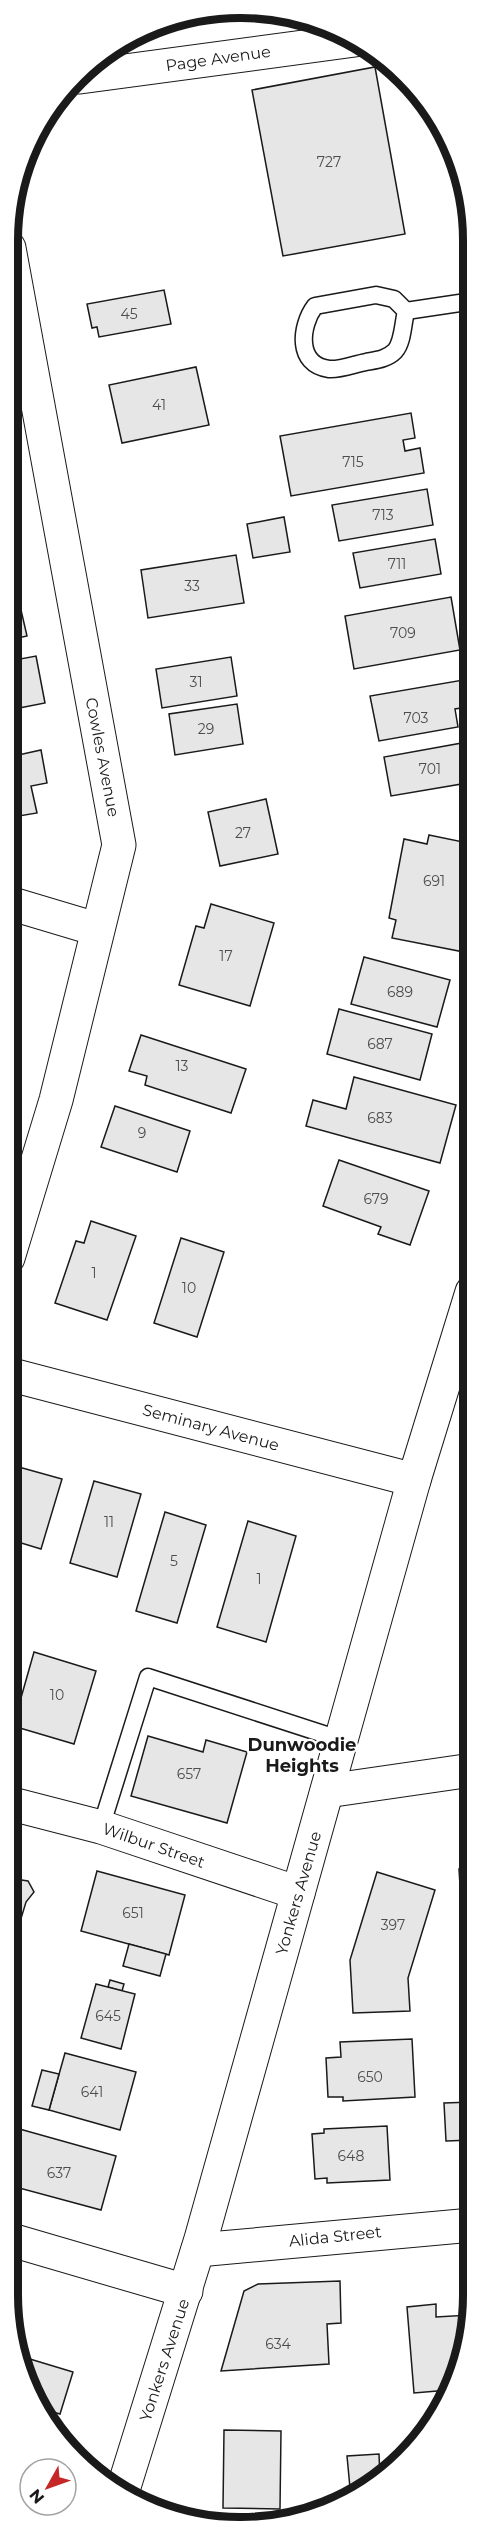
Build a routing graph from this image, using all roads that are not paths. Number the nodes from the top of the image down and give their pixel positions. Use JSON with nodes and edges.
{"nodes":[{"id":1,"x":341,"y":42,"type":"edge"},
{"id":2,"x":91,"y":75,"type":"edge"},
{"id":3,"x":18,"y":297,"type":"edge"},
{"id":4,"x":463,"y":302,"type":"edge"},
{"id":5,"x":406,"y":311,"type":"junction"},
{"id":6,"x":18,"y":906,"type":"edge"},
{"id":7,"x":96,"y":929,"type":"junction"},
{"id":8,"x":18,"y":1225,"type":"edge"},
{"id":9,"x":463,"y":1321,"type":"edge"},
{"id":10,"x":18,"y":1377,"type":"edge"},
{"id":11,"x":414,"y":1479,"type":"junction"},
{"id":12,"x":342,"y":1740,"type":"junction"},
{"id":13,"x":463,"y":1771,"type":"edge"},
{"id":14,"x":327,"y":1791,"type":"junction"},
{"id":15,"x":18,"y":1806,"type":"edge"},
{"id":16,"x":101,"y":1827,"type":"junction"},
{"id":17,"x":298,"y":1893,"type":"junction"},
{"id":18,"x":463,"y":2225,"type":"edge"},
{"id":19,"x":18,"y":2242,"type":"edge"},
{"id":20,"x":198,"y":2250,"type":"junction"},
{"id":21,"x":186,"y":2291,"type":"junction"},
{"id":22,"x":125,"y":2484,"type":"edge"}],
"edges":[{"from":1,"to":2,"type":"street","name":"Page Avenue"},
{"from":3,"to":7,"type":"street","name":"Cowles Avenue"},
{"from":4,"to":5,"type":"lane"},
{"from":5,"to":5,"type":"lane"},
{"from":6,"to":7,"type":"street"},
{"from":7,"to":8,"type":"street","name":"Cowles Avenue"},
{"from":9,"to":11,"type":"street","name":"Yonkers Avenue"},
{"from":10,"to":11,"type":"street","name":"Seminary Avenue"},
{"from":11,"to":12,"type":"street","name":"Yonkers Avenue"},
{"from":12,"to":14,"type":"street","name":"Yonkers Avenue"},
{"from":12,"to":16,"type":"lane"},
{"from":13,"to":14,"type":"street"},
{"from":14,"to":17,"type":"street","name":"Yonkers Avenue"},
{"from":15,"to":16,"type":"street","name":"Wilbur Street"},
{"from":16,"to":17,"type":"street","name":"Wilbur Street"},
{"from":17,"to":20,"type":"street","name":"Yonkers Avenue"},
{"from":18,"to":20,"type":"street","name":"Alida Street"},
{"from":19,"to":21,"type":"street"},
{"from":20,"to":21,"type":"street","name":"Yonkers Avenue"},
{"from":21,"to":22,"type":"street","name":"Yonkers Avenue"}]}
